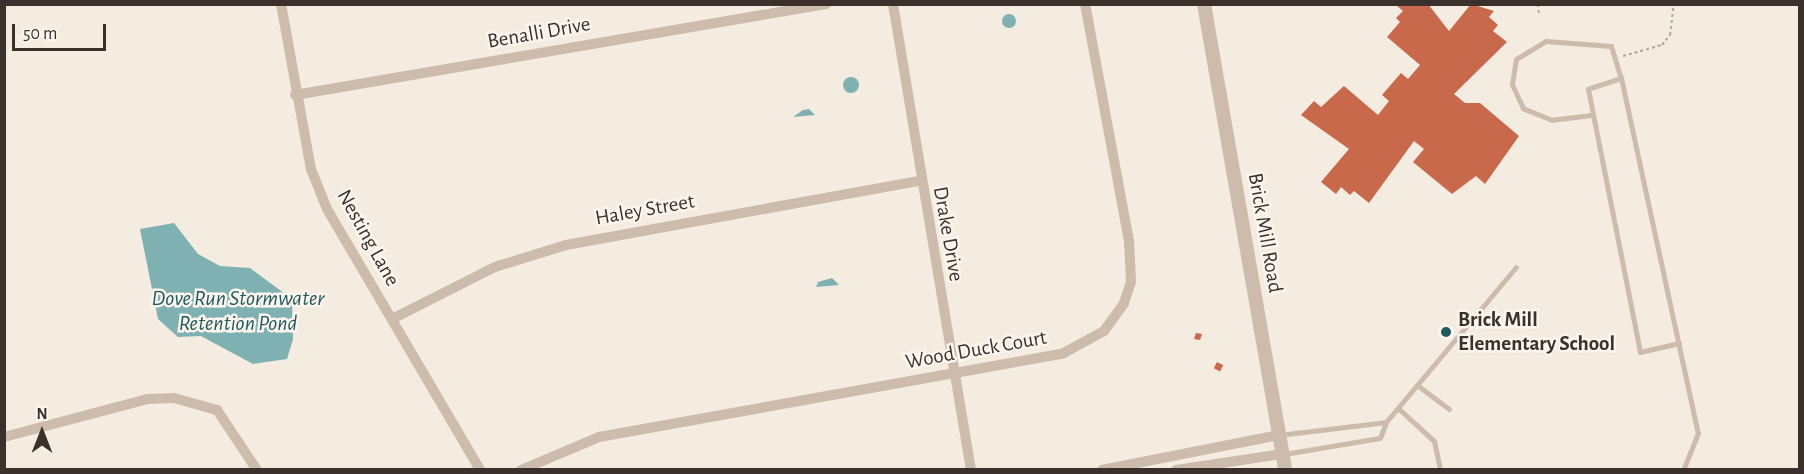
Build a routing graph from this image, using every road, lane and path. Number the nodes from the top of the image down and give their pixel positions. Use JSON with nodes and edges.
{"nodes":[{"id":1,"x":281,"y":4,"type":"edge"},
{"id":2,"x":826,"y":4,"type":"edge"},
{"id":3,"x":893,"y":4,"type":"edge"},
{"id":4,"x":1085,"y":4,"type":"edge"},
{"id":5,"x":1204,"y":4,"type":"edge"},
{"id":6,"x":1538,"y":4,"type":"edge"},
{"id":7,"x":1674,"y":4,"type":"edge"},
{"id":8,"x":1539,"y":15,"type":"dead end"},
{"id":9,"x":1618,"y":57,"type":"junction"},
{"id":10,"x":1621,"y":78,"type":"junction"},
{"id":11,"x":295,"y":95,"type":"junction"},
{"id":12,"x":1591,"y":115,"type":"junction"},
{"id":13,"x":919,"y":181,"type":"junction"},
{"id":14,"x":1516,"y":267,"type":"dead end"},
{"id":15,"x":392,"y":320,"type":"junction"},
{"id":16,"x":1679,"y":343,"type":"junction"},
{"id":17,"x":954,"y":374,"type":"junction"},
{"id":18,"x":1417,"y":385,"type":"junction"},
{"id":19,"x":1398,"y":408,"type":"junction"},
{"id":20,"x":1449,"y":409,"type":"dead end"},
{"id":21,"x":1386,"y":422,"type":"junction"},
{"id":22,"x":1279,"y":435,"type":"junction"},
{"id":23,"x":4,"y":437,"type":"edge"},
{"id":24,"x":1282,"y":454,"type":"junction"},
{"id":25,"x":257,"y":470,"type":"edge"},
{"id":26,"x":480,"y":470,"type":"edge"},
{"id":27,"x":521,"y":470,"type":"edge"},
{"id":28,"x":971,"y":470,"type":"edge"},
{"id":29,"x":1102,"y":470,"type":"edge"},
{"id":30,"x":1176,"y":470,"type":"edge"},
{"id":31,"x":1285,"y":470,"type":"edge"},
{"id":32,"x":1440,"y":470,"type":"edge"},
{"id":33,"x":1683,"y":470,"type":"edge"}],
"edges":[{"from":1,"to":11,"type":"street","name":"Nesting Lane"},
{"from":2,"to":11,"type":"street","name":"Benalli Drive"},
{"from":3,"to":13,"type":"street","name":"Drake Drive"},
{"from":4,"to":17,"type":"street","name":"Wood Duck Court"},
{"from":5,"to":22,"type":"street","name":"Brick Mill Road"},
{"from":6,"to":8,"type":"path"},
{"from":7,"to":9,"type":"path"},
{"from":9,"to":10,"type":"lane"},
{"from":9,"to":12,"type":"lane"},
{"from":10,"to":12,"type":"lane"},
{"from":10,"to":16,"type":"lane"},
{"from":11,"to":15,"type":"street","name":"Nesting Lane"},
{"from":12,"to":16,"type":"lane"},
{"from":13,"to":15,"type":"street","name":"Haley Street"},
{"from":13,"to":17,"type":"street","name":"Drake Drive"},
{"from":14,"to":18,"type":"lane"},
{"from":15,"to":26,"type":"street","name":"Nesting Lane"},
{"from":16,"to":33,"type":"lane"},
{"from":17,"to":27,"type":"street","name":"Wood Duck Court"},
{"from":17,"to":28,"type":"street","name":"Drake Drive"},
{"from":18,"to":19,"type":"lane"},
{"from":18,"to":20,"type":"lane"},
{"from":19,"to":21,"type":"lane"},
{"from":19,"to":32,"type":"lane"},
{"from":21,"to":22,"type":"lane"},
{"from":21,"to":24,"type":"lane"},
{"from":22,"to":24,"type":"street","name":"Brick Mill Road"},
{"from":22,"to":29,"type":"street"},
{"from":23,"to":25,"type":"street"},
{"from":24,"to":30,"type":"street"},
{"from":24,"to":31,"type":"street","name":"Brick Mill Road"}]}
